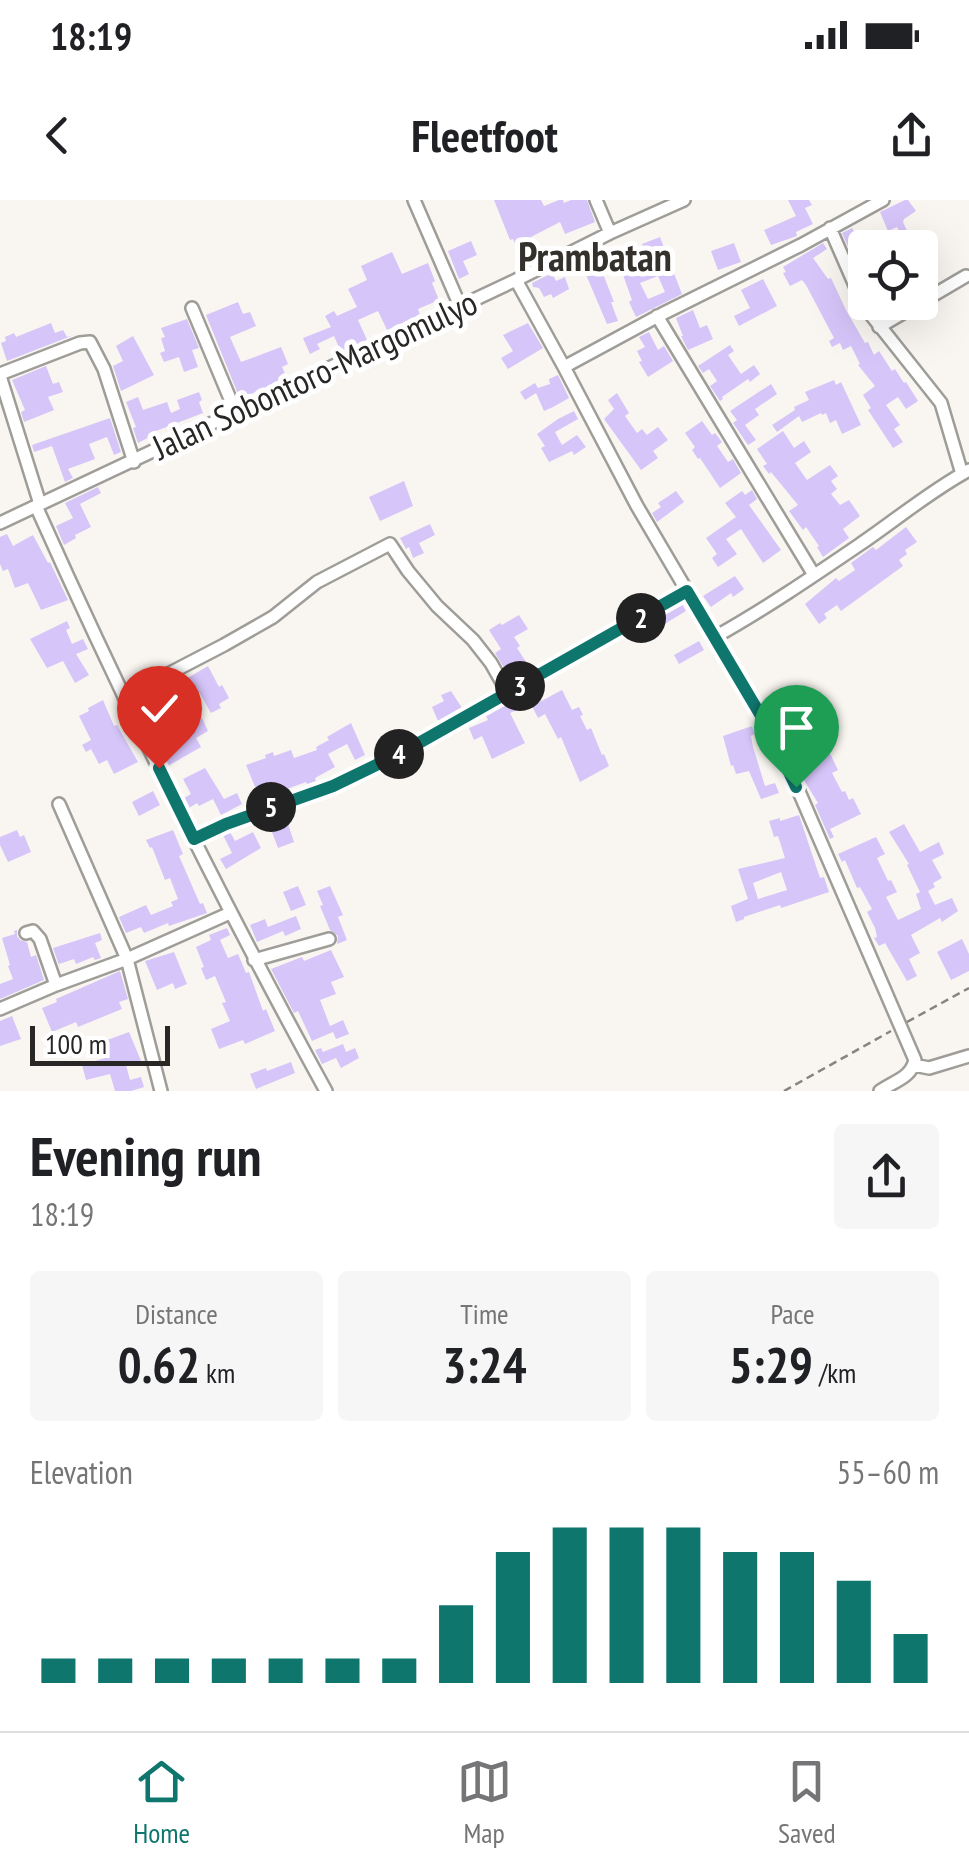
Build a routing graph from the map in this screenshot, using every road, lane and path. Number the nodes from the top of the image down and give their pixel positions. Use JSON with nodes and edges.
{"nodes":[{"id":1,"x":414,"y":200,"type":"edge"},
{"id":2,"x":596,"y":200,"type":"edge"},
{"id":3,"x":684,"y":200,"type":"edge"},
{"id":4,"x":883,"y":200,"type":"edge"},
{"id":5,"x":830,"y":228,"type":"junction"},
{"id":6,"x":610,"y":233,"type":"junction"},
{"id":7,"x":966,"y":276,"type":"dead end"},
{"id":8,"x":516,"y":280,"type":"junction"},
{"id":9,"x":460,"y":306,"type":"junction"},
{"id":10,"x":192,"y":308,"type":"dead end"},
{"id":11,"x":658,"y":316,"type":"junction"},
{"id":12,"x":879,"y":327,"type":"junction"},
{"id":13,"x":564,"y":367,"type":"junction"},
{"id":14,"x":0,"y":375,"type":"edge"},
{"id":15,"x":236,"y":412,"type":"junction"},
{"id":16,"x":134,"y":462,"type":"junction"},
{"id":17,"x":965,"y":472,"type":"edge"},
{"id":18,"x":38,"y":505,"type":"junction"},
{"id":19,"x":0,"y":523,"type":"edge"},
{"id":20,"x":814,"y":575,"type":"junction"},
{"id":21,"x":687,"y":591,"type":"junction"},
{"id":22,"x":715,"y":638,"type":"junction"},
{"id":23,"x":508,"y":693,"type":"junction"},
{"id":24,"x":124,"y":696,"type":"junction"},
{"id":25,"x":59,"y":804,"type":"dead end"},
{"id":26,"x":194,"y":839,"type":"junction"},
{"id":27,"x":230,"y":913,"type":"junction"},
{"id":28,"x":26,"y":933,"type":"dead end"},
{"id":29,"x":329,"y":939,"type":"dead end"},
{"id":30,"x":126,"y":959,"type":"junction"},
{"id":31,"x":254,"y":960,"type":"junction"},
{"id":32,"x":56,"y":985,"type":"junction"},
{"id":33,"x":969,"y":988,"type":"edge"},
{"id":34,"x":0,"y":1009,"type":"edge"},
{"id":35,"x":902,"y":1030,"type":"junction"},
{"id":36,"x":969,"y":1056,"type":"edge"},
{"id":37,"x":914,"y":1065,"type":"junction"},
{"id":38,"x":159,"y":1090,"type":"edge"},
{"id":39,"x":326,"y":1091,"type":"edge"},
{"id":40,"x":784,"y":1091,"type":"edge"},
{"id":41,"x":880,"y":1091,"type":"edge"}],
"edges":[{"from":1,"to":9,"type":"street"},
{"from":2,"to":6,"type":"street"},
{"from":3,"to":6,"type":"street","name":"Jalan Sobontoro-Margomulyo"},
{"from":4,"to":5,"type":"street"},
{"from":5,"to":11,"type":"street"},
{"from":5,"to":12,"type":"street"},
{"from":6,"to":8,"type":"street","name":"Jalan Sobontoro-Margomulyo"},
{"from":7,"to":12,"type":"street"},
{"from":8,"to":9,"type":"street","name":"Jalan Sobontoro-Margomulyo"},
{"from":8,"to":13,"type":"street"},
{"from":9,"to":15,"type":"street","name":"Jalan Sobontoro-Margomulyo"},
{"from":10,"to":15,"type":"street"},
{"from":11,"to":13,"type":"street"},
{"from":11,"to":20,"type":"street"},
{"from":12,"to":17,"type":"street"},
{"from":13,"to":21,"type":"street"},
{"from":14,"to":16,"type":"street"},
{"from":14,"to":18,"type":"street"},
{"from":15,"to":16,"type":"street","name":"Jalan Sobontoro-Margomulyo"},
{"from":16,"to":18,"type":"street","name":"Jalan Sobontoro-Margomulyo"},
{"from":17,"to":20,"type":"street"},
{"from":18,"to":19,"type":"street","name":"Jalan Sobontoro-Margomulyo"},
{"from":18,"to":24,"type":"street"},
{"from":20,"to":22,"type":"street"},
{"from":21,"to":22,"type":"street"},
{"from":21,"to":23,"type":"street"},
{"from":22,"to":35,"type":"street"},
{"from":23,"to":24,"type":"street"},
{"from":23,"to":26,"type":"street"},
{"from":24,"to":26,"type":"street"},
{"from":25,"to":30,"type":"street"},
{"from":26,"to":27,"type":"street"},
{"from":27,"to":30,"type":"street"},
{"from":27,"to":31,"type":"street"},
{"from":28,"to":32,"type":"street"},
{"from":29,"to":31,"type":"street"},
{"from":30,"to":32,"type":"street"},
{"from":30,"to":38,"type":"street"},
{"from":31,"to":39,"type":"street"},
{"from":32,"to":34,"type":"street"},
{"from":33,"to":35,"type":"path"},
{"from":35,"to":37,"type":"street"},
{"from":35,"to":40,"type":"path"},
{"from":36,"to":37,"type":"street"},
{"from":37,"to":41,"type":"street"}]}
